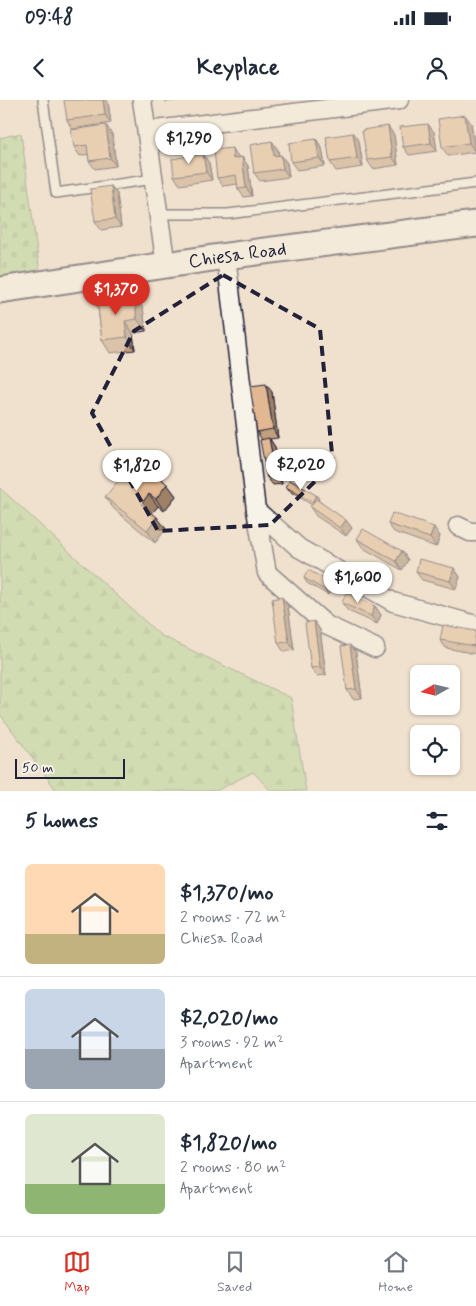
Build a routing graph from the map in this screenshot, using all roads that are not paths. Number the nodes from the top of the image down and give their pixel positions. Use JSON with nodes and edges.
{"nodes":[{"id":1,"x":43,"y":100,"type":"edge"},
{"id":2,"x":142,"y":100,"type":"edge"},
{"id":3,"x":399,"y":100,"type":"edge"},
{"id":4,"x":147,"y":131,"type":"junction"},
{"id":5,"x":154,"y":178,"type":"junction"},
{"id":6,"x":476,"y":183,"type":"edge"},
{"id":7,"x":159,"y":214,"type":"junction"},
{"id":8,"x":476,"y":224,"type":"edge"},
{"id":9,"x":226,"y":256,"type":"junction"},
{"id":10,"x":166,"y":266,"type":"junction"},
{"id":11,"x":0,"y":290,"type":"edge"},
{"id":12,"x":256,"y":510,"type":"junction"},
{"id":13,"x":458,"y":526,"type":"dead end"},
{"id":14,"x":476,"y":532,"type":"edge"},
{"id":15,"x":476,"y":625,"type":"edge"},
{"id":16,"x":375,"y":648,"type":"dead end"}],
"edges":[{"from":1,"to":5,"type":"lane"},
{"from":2,"to":4,"type":"street"},
{"from":3,"to":4,"type":"street"},
{"from":4,"to":5,"type":"street"},
{"from":5,"to":7,"type":"street"},
{"from":6,"to":7,"type":"lane"},
{"from":7,"to":10,"type":"street"},
{"from":8,"to":9,"type":"main road","name":"Chiesa Road"},
{"from":9,"to":10,"type":"main road","name":"Chiesa Road"},
{"from":9,"to":12,"type":"street"},
{"from":10,"to":11,"type":"main road","name":"Chiesa Road"},
{"from":12,"to":15,"type":"street"},
{"from":12,"to":16,"type":"street"},
{"from":13,"to":14,"type":"street"}]}
